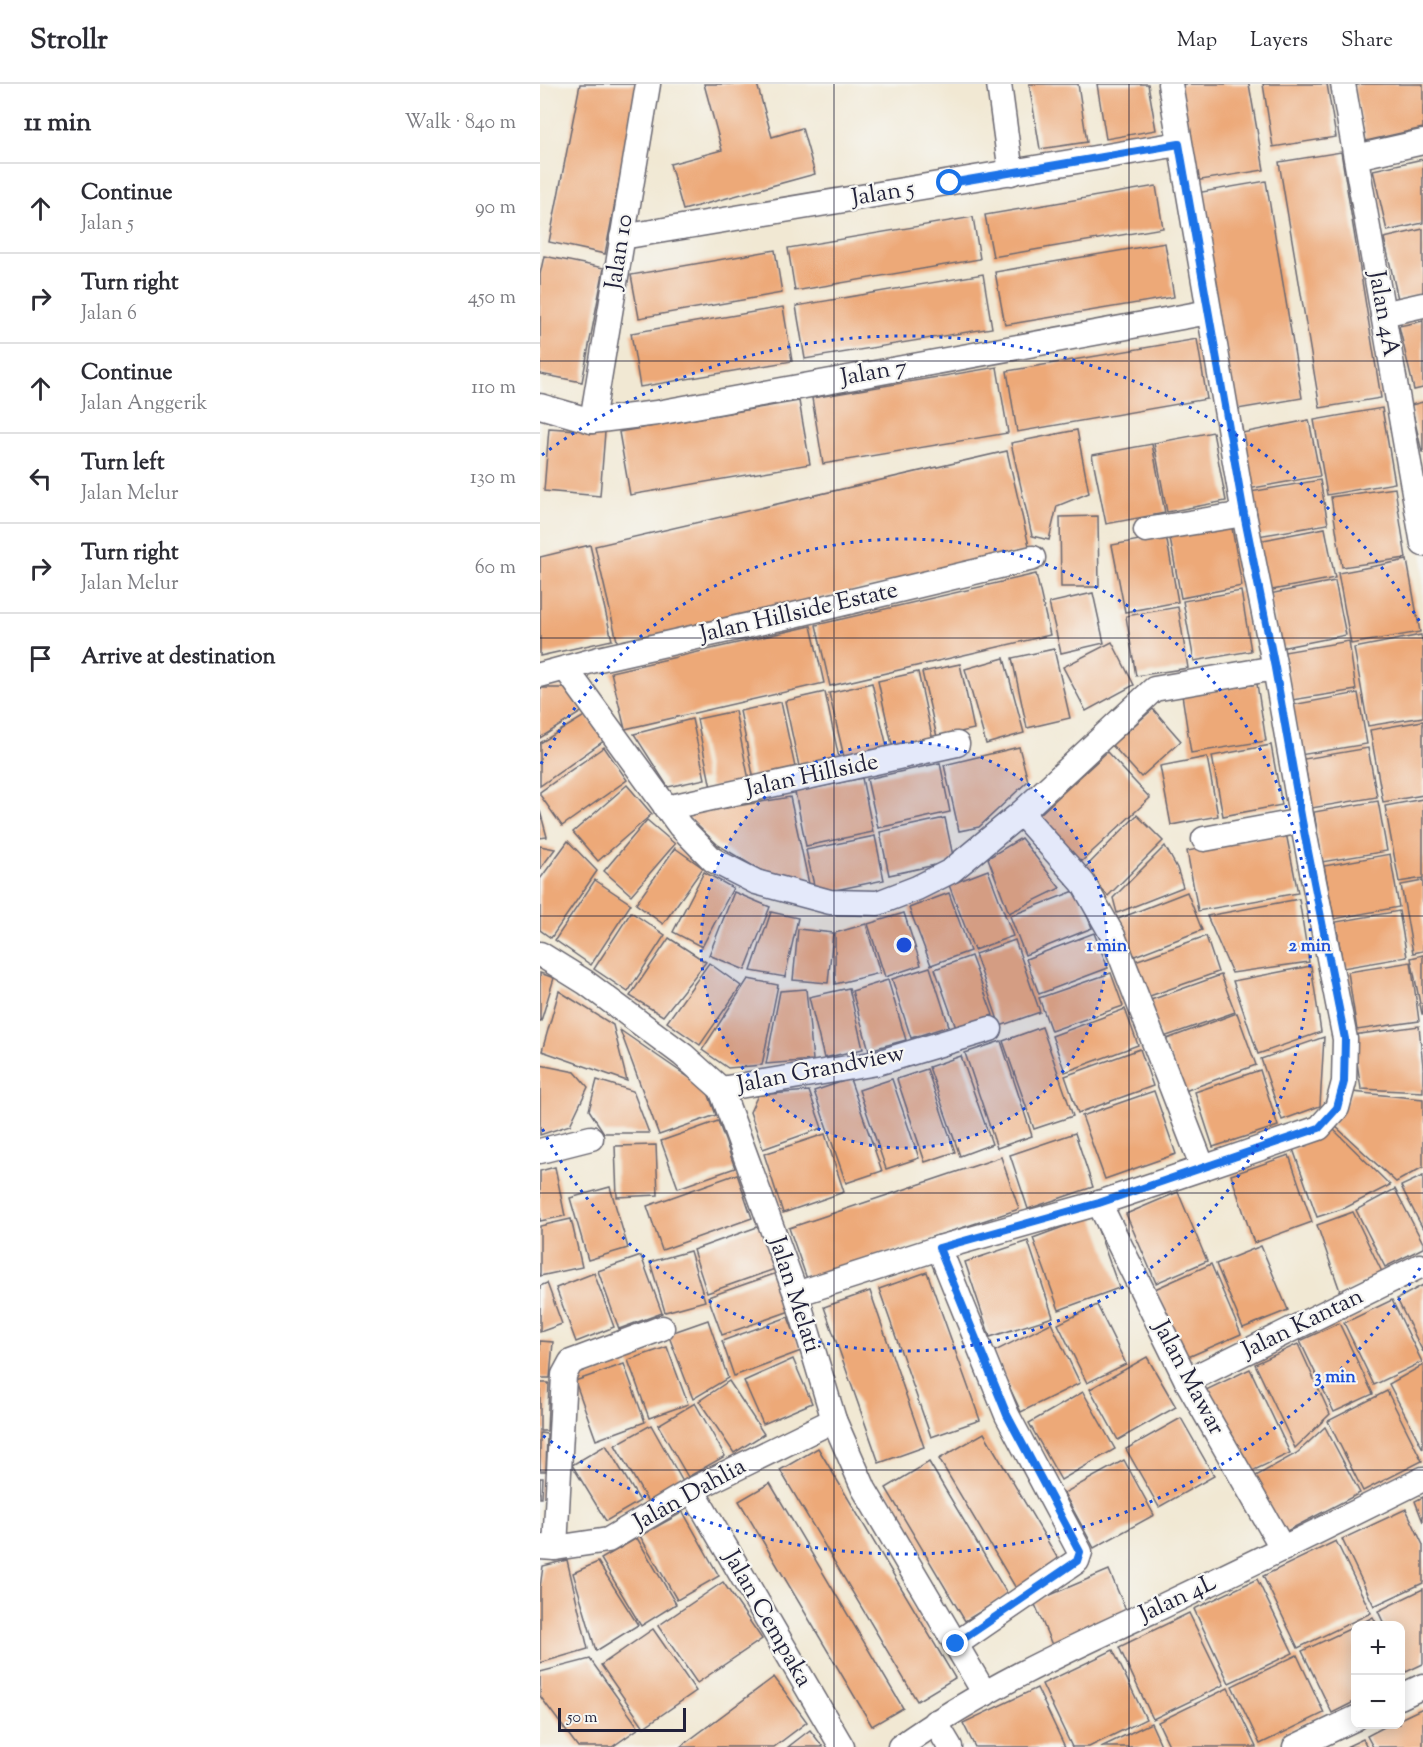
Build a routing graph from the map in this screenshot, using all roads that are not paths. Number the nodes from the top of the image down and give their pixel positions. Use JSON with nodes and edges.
{"nodes":[{"id":1,"x":648,"y":84,"type":"edge"},
{"id":2,"x":999,"y":84,"type":"edge"},
{"id":3,"x":1170,"y":84,"type":"edge"},
{"id":4,"x":1343,"y":84,"type":"edge"},
{"id":5,"x":1423,"y":142,"type":"edge"},
{"id":6,"x":1179,"y":144,"type":"junction"},
{"id":7,"x":1356,"y":157,"type":"junction"},
{"id":8,"x":1011,"y":173,"type":"junction"},
{"id":9,"x":622,"y":237,"type":"junction"},
{"id":10,"x":1423,"y":306,"type":"edge"},
{"id":11,"x":1209,"y":312,"type":"junction"},
{"id":12,"x":1383,"y":314,"type":"junction"},
{"id":13,"x":540,"y":406,"type":"edge"},
{"id":14,"x":592,"y":421,"type":"junction"},
{"id":15,"x":1418,"y":480,"type":"edge"},
{"id":16,"x":1244,"y":514,"type":"junction"},
{"id":17,"x":1146,"y":530,"type":"dead end"},
{"id":18,"x":1423,"y":544,"type":"edge"},
{"id":19,"x":1033,"y":558,"type":"dead end"},
{"id":20,"x":1275,"y":668,"type":"junction"},
{"id":21,"x":566,"y":669,"type":"junction"},
{"id":22,"x":540,"y":675,"type":"edge"},
{"id":23,"x":957,"y":744,"type":"dead end"},
{"id":24,"x":666,"y":808,"type":"junction"},
{"id":25,"x":1021,"y":813,"type":"junction"},
{"id":26,"x":1302,"y":821,"type":"junction"},
{"id":27,"x":1204,"y":839,"type":"dead end"},
{"id":28,"x":540,"y":954,"type":"edge"},
{"id":29,"x":990,"y":1029,"type":"dead end"},
{"id":30,"x":721,"y":1089,"type":"junction"},
{"id":31,"x":591,"y":1138,"type":"dead end"},
{"id":32,"x":540,"y":1151,"type":"edge"},
{"id":33,"x":1203,"y":1168,"type":"junction"},
{"id":34,"x":1099,"y":1203,"type":"junction"},
{"id":35,"x":939,"y":1248,"type":"junction"},
{"id":36,"x":1420,"y":1266,"type":"dead end"},
{"id":37,"x":796,"y":1294,"type":"junction"},
{"id":38,"x":662,"y":1328,"type":"dead end"},
{"id":39,"x":1186,"y":1381,"type":"junction"},
{"id":40,"x":834,"y":1420,"type":"junction"},
{"id":41,"x":1423,"y":1479,"type":"edge"},
{"id":42,"x":692,"y":1490,"type":"junction"},
{"id":43,"x":548,"y":1548,"type":"edge"},
{"id":44,"x":1283,"y":1549,"type":"junction"},
{"id":45,"x":956,"y":1644,"type":"junction"},
{"id":46,"x":1423,"y":1686,"type":"edge"},
{"id":47,"x":985,"y":1694,"type":"junction"},
{"id":48,"x":1405,"y":1694,"type":"edge"},
{"id":49,"x":1351,"y":1720,"type":"edge"},
{"id":50,"x":935,"y":1722,"type":"junction"},
{"id":51,"x":842,"y":1747,"type":"edge"},
{"id":52,"x":900,"y":1747,"type":"edge"},
{"id":53,"x":950,"y":1747,"type":"edge"},
{"id":54,"x":1295,"y":1747,"type":"edge"}],
"edges":[{"from":1,"to":9,"type":"street","name":"Jalan 10"},
{"from":2,"to":8,"type":"street"},
{"from":3,"to":6,"type":"street"},
{"from":4,"to":7,"type":"street","name":"Jalan 4A"},
{"from":5,"to":7,"type":"street"},
{"from":6,"to":8,"type":"street","name":"Jalan 5"},
{"from":6,"to":11,"type":"street"},
{"from":7,"to":12,"type":"street","name":"Jalan 4A"},
{"from":8,"to":9,"type":"street","name":"Jalan 5"},
{"from":9,"to":14,"type":"street","name":"Jalan 10"},
{"from":10,"to":12,"type":"street"},
{"from":11,"to":14,"type":"street","name":"Jalan 7"},
{"from":11,"to":16,"type":"street"},
{"from":12,"to":15,"type":"street","name":"Jalan 4A"},
{"from":13,"to":14,"type":"street","name":"Jalan 7"},
{"from":15,"to":18,"type":"street","name":"Jalan 4A"},
{"from":16,"to":17,"type":"street"},
{"from":16,"to":20,"type":"street"},
{"from":19,"to":21,"type":"street","name":"Jalan Hillside Estate"},
{"from":20,"to":25,"type":"street"},
{"from":20,"to":26,"type":"street"},
{"from":21,"to":22,"type":"street","name":"Jalan Hillside Estate"},
{"from":21,"to":24,"type":"street"},
{"from":23,"to":24,"type":"street","name":"Jalan Hillside"},
{"from":24,"to":25,"type":"street"},
{"from":25,"to":33,"type":"street"},
{"from":26,"to":27,"type":"street"},
{"from":26,"to":33,"type":"street"},
{"from":28,"to":30,"type":"street","name":"Jalan Melati"},
{"from":29,"to":30,"type":"street","name":"Jalan Grandview"},
{"from":30,"to":37,"type":"street","name":"Jalan Melati"},
{"from":31,"to":32,"type":"street"},
{"from":33,"to":34,"type":"street"},
{"from":34,"to":35,"type":"street"},
{"from":34,"to":39,"type":"street","name":"Jalan Mawar"},
{"from":35,"to":37,"type":"street"},
{"from":35,"to":45,"type":"street"},
{"from":36,"to":39,"type":"street","name":"Jalan Kantan"},
{"from":37,"to":40,"type":"street","name":"Jalan Melati"},
{"from":38,"to":43,"type":"street"},
{"from":39,"to":44,"type":"street","name":"Jalan Mawar"},
{"from":40,"to":42,"type":"street","name":"Jalan Dahlia"},
{"from":40,"to":45,"type":"street","name":"Jalan Melati"},
{"from":41,"to":44,"type":"street","name":"Jalan 4L"},
{"from":42,"to":43,"type":"street","name":"Jalan Dahlia"},
{"from":42,"to":51,"type":"street","name":"Jalan Cempaka"},
{"from":44,"to":47,"type":"street","name":"Jalan 4L"},
{"from":45,"to":47,"type":"street","name":"Jalan Melati"},
{"from":46,"to":48,"type":"street"},
{"from":47,"to":50,"type":"street","name":"Jalan 4L"},
{"from":49,"to":54,"type":"street"},
{"from":50,"to":52,"type":"street","name":"Jalan 4L"},
{"from":50,"to":53,"type":"street"}]}
